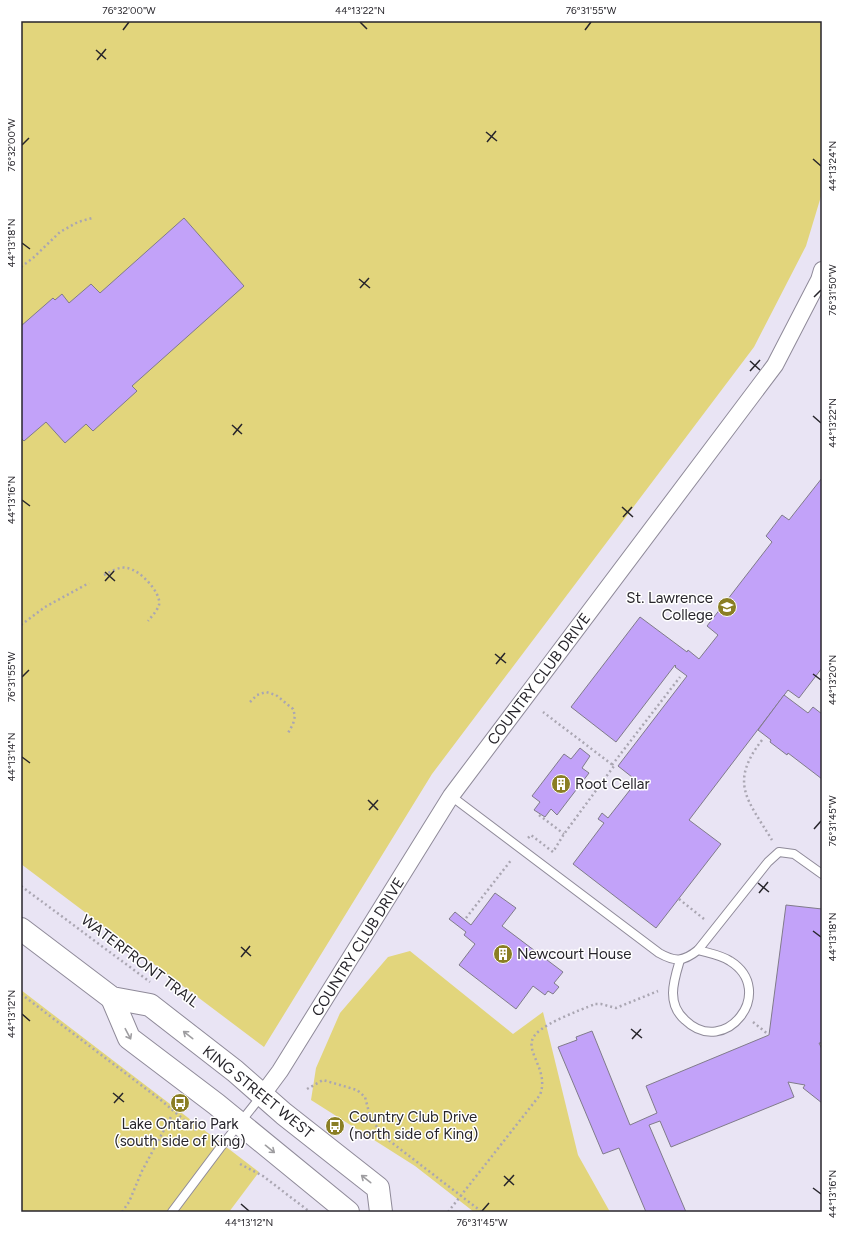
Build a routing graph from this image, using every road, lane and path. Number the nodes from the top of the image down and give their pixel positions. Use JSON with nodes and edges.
{"nodes":[{"id":1,"x":92,"y":218,"type":"dead end"},
{"id":2,"x":21,"y":266,"type":"edge"},
{"id":3,"x":821,"y":277,"type":"edge"},
{"id":4,"x":104,"y":575,"type":"dead end"},
{"id":5,"x":89,"y":584,"type":"dead end"},
{"id":6,"x":148,"y":621,"type":"dead end"},
{"id":7,"x":21,"y":625,"type":"edge"},
{"id":8,"x":680,"y":677,"type":"dead end"},
{"id":9,"x":250,"y":702,"type":"dead end"},
{"id":10,"x":543,"y":712,"type":"dead end"},
{"id":11,"x":287,"y":735,"type":"dead end"},
{"id":12,"x":762,"y":740,"type":"dead end"},
{"id":13,"x":612,"y":765,"type":"junction"},
{"id":14,"x":451,"y":796,"type":"junction"},
{"id":15,"x":539,"y":815,"type":"dead end"},
{"id":16,"x":564,"y":834,"type":"junction"},
{"id":17,"x":520,"y":848,"type":"junction"},
{"id":18,"x":779,"y":852,"type":"junction"},
{"id":19,"x":822,"y":874,"type":"edge"},
{"id":20,"x":21,"y":886,"type":"edge"},
{"id":21,"x":679,"y":899,"type":"dead end"},
{"id":22,"x":466,"y":918,"type":"dead end"},
{"id":23,"x":715,"y":928,"type":"junction"},
{"id":24,"x":21,"y":929,"type":"edge"},
{"id":25,"x":698,"y":950,"type":"junction"},
{"id":26,"x":680,"y":960,"type":"junction"},
{"id":27,"x":153,"y":984,"type":"dead end"},
{"id":28,"x":663,"y":990,"type":"dead end"},
{"id":29,"x":21,"y":994,"type":"edge"},
{"id":30,"x":112,"y":998,"type":"junction"},
{"id":31,"x":743,"y":1014,"type":"junction"},
{"id":32,"x":770,"y":1035,"type":"dead end"},
{"id":33,"x":307,"y":1089,"type":"dead end"},
{"id":34,"x":263,"y":1094,"type":"junction"},
{"id":35,"x":172,"y":1115,"type":"dead end"},
{"id":36,"x":240,"y":1123,"type":"junction"},
{"id":37,"x":198,"y":1132,"type":"dead end"},
{"id":38,"x":240,"y":1164,"type":"dead end"},
{"id":39,"x":461,"y":1196,"type":"junction"},
{"id":40,"x":122,"y":1212,"type":"edge"},
{"id":41,"x":172,"y":1212,"type":"edge"},
{"id":42,"x":310,"y":1212,"type":"edge"},
{"id":43,"x":348,"y":1212,"type":"edge"},
{"id":44,"x":381,"y":1212,"type":"edge"},
{"id":45,"x":448,"y":1212,"type":"edge"},
{"id":46,"x":482,"y":1212,"type":"edge"}],
"edges":[{"from":1,"to":2,"type":"path"},
{"from":3,"to":14,"type":"street","name":"COUNTRY CLUB DRIVE"},
{"from":4,"to":6,"type":"path"},
{"from":5,"to":7,"type":"path"},
{"from":8,"to":13,"type":"path"},
{"from":9,"to":11,"type":"path"},
{"from":10,"to":13,"type":"path"},
{"from":12,"to":18,"type":"path"},
{"from":13,"to":16,"type":"path"},
{"from":14,"to":17,"type":"lane"},
{"from":14,"to":34,"type":"street","name":"COUNTRY CLUB DRIVE"},
{"from":15,"to":16,"type":"path"},
{"from":16,"to":17,"type":"path"},
{"from":17,"to":22,"type":"path"},
{"from":17,"to":26,"type":"lane"},
{"from":18,"to":19,"type":"lane"},
{"from":18,"to":23,"type":"lane"},
{"from":20,"to":27,"type":"path","name":"WATERFRONT TRAIL"},
{"from":21,"to":23,"type":"path"},
{"from":23,"to":25,"type":"lane"},
{"from":24,"to":30,"type":"main road","name":"KING STREET WEST"},
{"from":25,"to":26,"type":"lane"},
{"from":25,"to":31,"type":"lane"},
{"from":26,"to":31,"type":"lane"},
{"from":28,"to":39,"type":"path"},
{"from":29,"to":37,"type":"path"},
{"from":34,"to":30,"type":"main road","name":"KING STREET WEST","one_way":true},
{"from":30,"to":36,"type":"main road","name":"KING STREET WEST","one_way":true},
{"from":31,"to":32,"type":"path"},
{"from":33,"to":39,"type":"path"},
{"from":34,"to":36,"type":"lane"},
{"from":44,"to":34,"type":"main road","name":"KING STREET WEST","one_way":true},
{"from":35,"to":40,"type":"path"},
{"from":36,"to":41,"type":"lane"},
{"from":36,"to":43,"type":"main road","name":"KING STREET WEST","one_way":true},
{"from":38,"to":42,"type":"path"},
{"from":39,"to":45,"type":"path"},
{"from":39,"to":46,"type":"path"}]}
